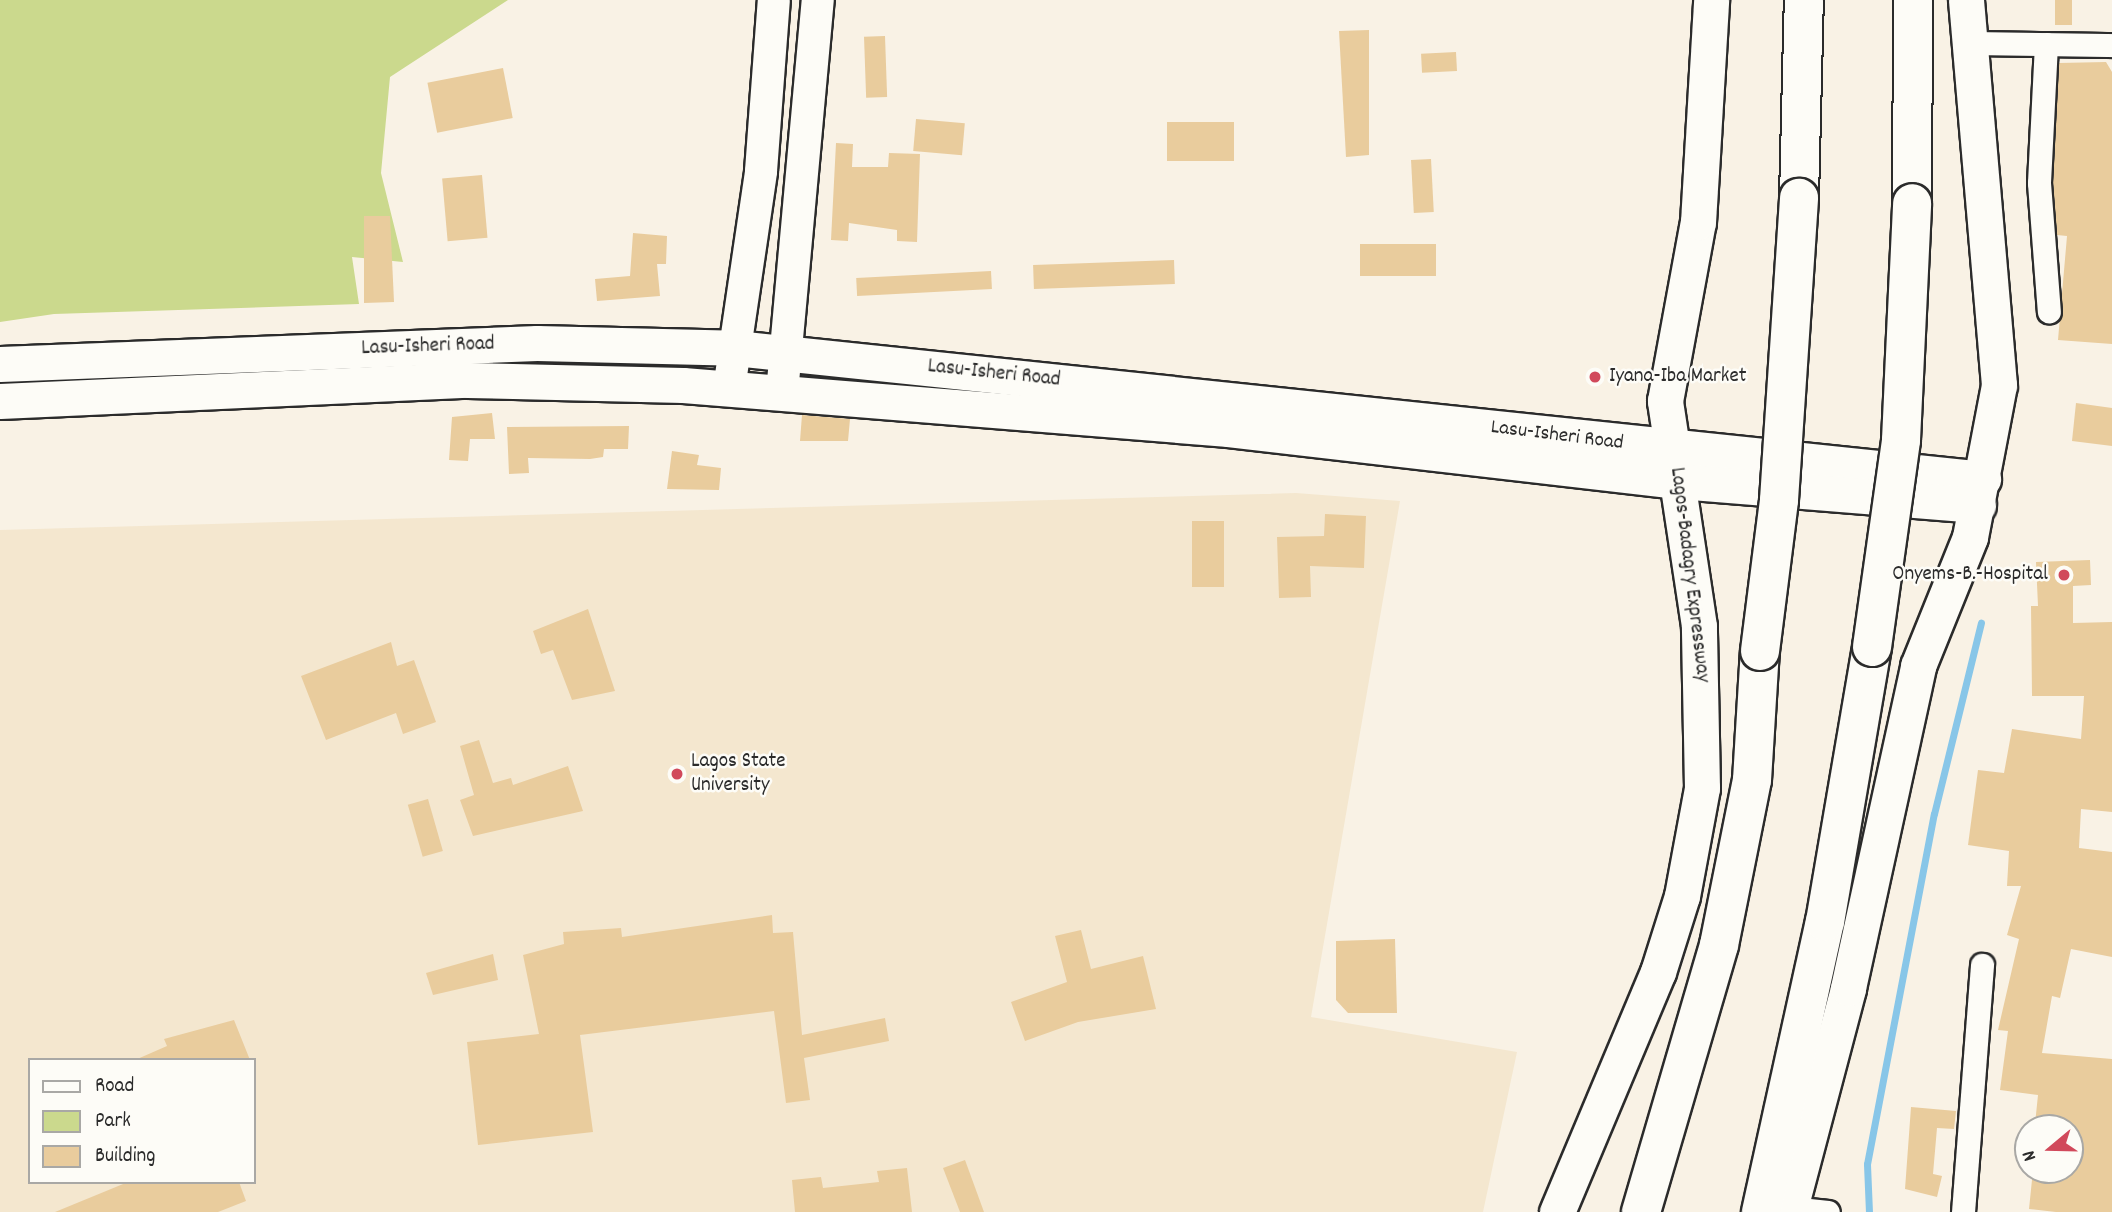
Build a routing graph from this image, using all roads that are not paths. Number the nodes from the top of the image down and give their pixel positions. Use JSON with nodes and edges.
{"nodes":[{"id":1,"x":774,"y":0,"type":"edge"},
{"id":2,"x":818,"y":0,"type":"edge"},
{"id":3,"x":1711,"y":0,"type":"edge"},
{"id":4,"x":1804,"y":0,"type":"edge"},
{"id":5,"x":1913,"y":0,"type":"edge"},
{"id":6,"x":1966,"y":0,"type":"edge"},
{"id":7,"x":1967,"y":43,"type":"junction"},
{"id":8,"x":2046,"y":44,"type":"junction"},
{"id":9,"x":2112,"y":45,"type":"edge"},
{"id":10,"x":2049,"y":312,"type":"dead end"},
{"id":11,"x":735,"y":348,"type":"junction"},
{"id":12,"x":787,"y":352,"type":"junction"},
{"id":13,"x":0,"y":364,"type":"edge"},
{"id":14,"x":729,"y":389,"type":"junction"},
{"id":15,"x":782,"y":393,"type":"junction"},
{"id":16,"x":0,"y":401,"type":"edge"},
{"id":17,"x":1675,"y":465,"type":"junction"},
{"id":18,"x":1980,"y":492,"type":"junction"},
{"id":19,"x":1982,"y":965,"type":"dead end"},
{"id":20,"x":1780,"y":1211,"type":"edge"},
{"id":21,"x":1557,"y":1212,"type":"edge"},
{"id":22,"x":1641,"y":1212,"type":"edge"},
{"id":23,"x":1828,"y":1212,"type":"edge"},
{"id":24,"x":1963,"y":1212,"type":"edge"}],
"edges":[{"from":1,"to":11,"type":"main road"},
{"from":2,"to":12,"type":"main road"},
{"from":3,"to":17,"type":"main road","name":"Lagos-Badagry Expressway"},
{"from":4,"to":22,"type":"highway","bridge":true},
{"from":5,"to":20,"type":"highway","bridge":true},
{"from":6,"to":7,"type":"main road"},
{"from":7,"to":8,"type":"street"},
{"from":7,"to":18,"type":"main road"},
{"from":8,"to":9,"type":"street"},
{"from":8,"to":10,"type":"street"},
{"from":11,"to":12,"type":"main road","name":"Lasu-Isheri Road"},
{"from":11,"to":13,"type":"main road","name":"Lasu-Isheri Road"},
{"from":11,"to":14,"type":"main road"},
{"from":12,"to":15,"type":"main road"},
{"from":12,"to":17,"type":"main road","name":"Lasu-Isheri Road"},
{"from":14,"to":15,"type":"main road","name":"Lasu-Isheri Road"},
{"from":14,"to":16,"type":"main road","name":"Lasu-Isheri Road"},
{"from":15,"to":17,"type":"main road","name":"Lasu-Isheri Road"},
{"from":17,"to":18,"type":"main road","name":"Lasu-Isheri Road"},
{"from":17,"to":21,"type":"main road","name":"Lagos-Badagry Expressway"},
{"from":18,"to":20,"type":"main road"},
{"from":19,"to":24,"type":"street"},
{"from":20,"to":23,"type":"street"}]}
